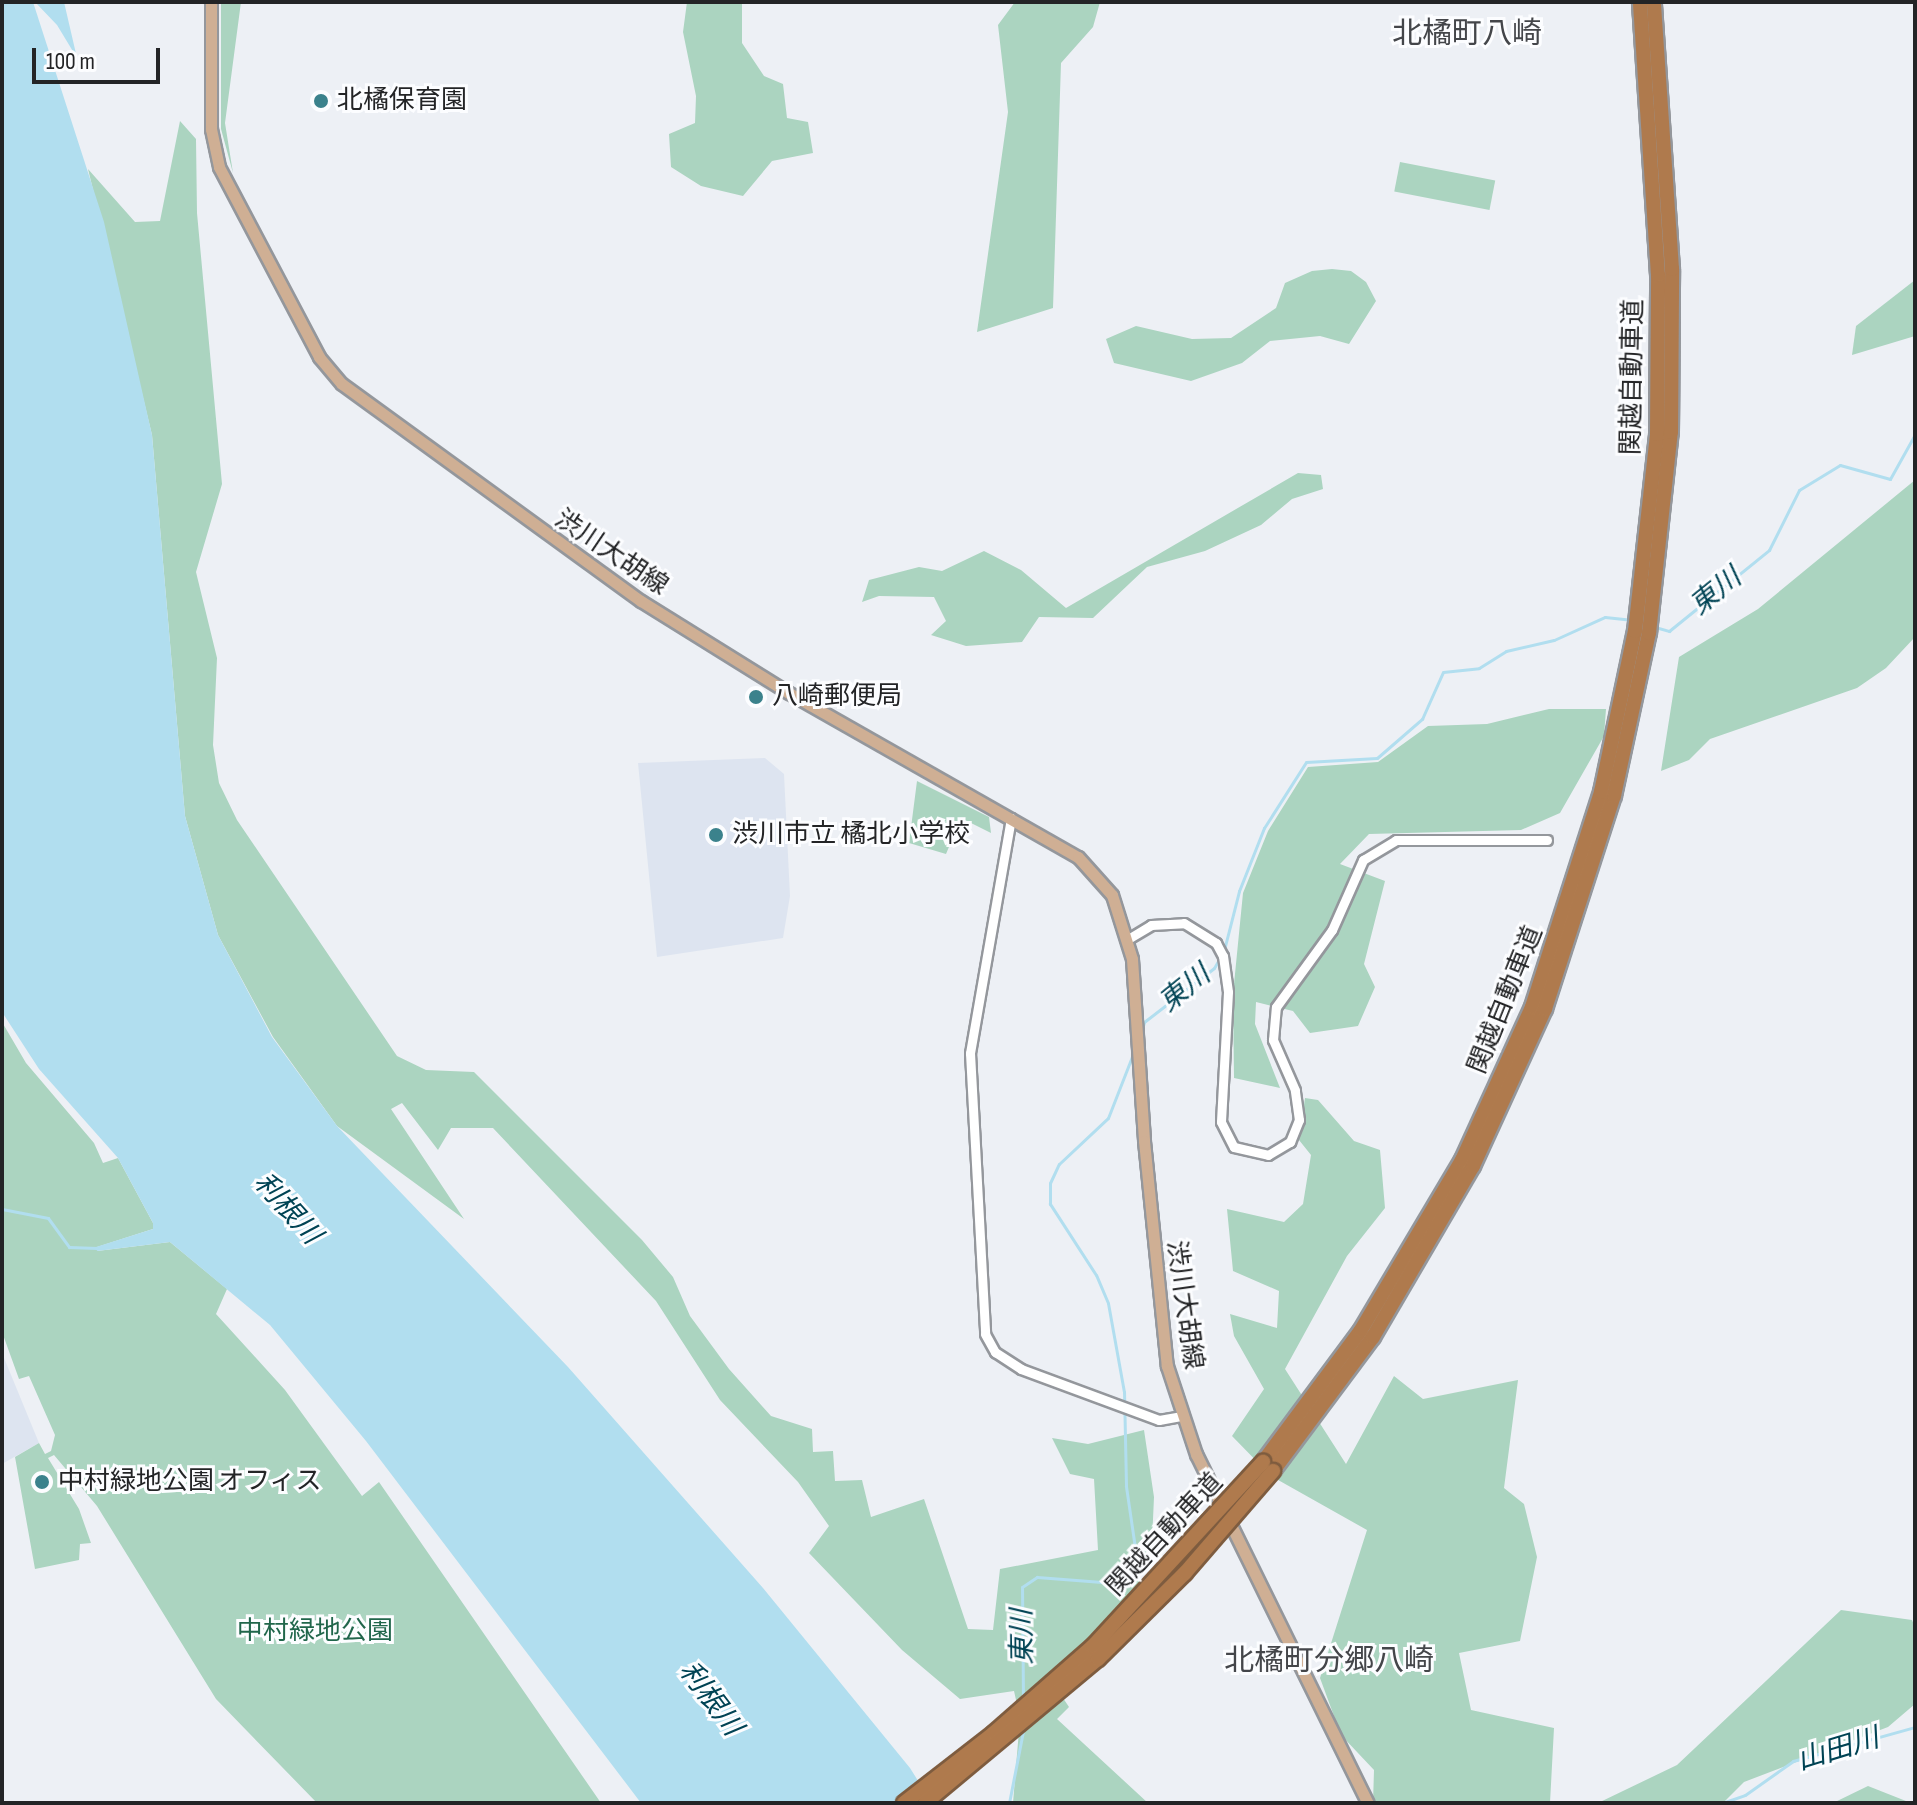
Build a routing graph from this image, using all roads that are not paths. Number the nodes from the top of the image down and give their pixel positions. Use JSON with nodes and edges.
{"nodes":[{"id":1,"x":211,"y":2,"type":"edge"},
{"id":2,"x":1640,"y":2,"type":"edge"},
{"id":3,"x":1654,"y":2,"type":"edge"},
{"id":4,"x":1656,"y":530,"type":"junction"},
{"id":5,"x":1011,"y":818,"type":"junction"},
{"id":6,"x":1547,"y":840,"type":"dead end"},
{"id":7,"x":1128,"y":939,"type":"junction"},
{"id":8,"x":1181,"y":1416,"type":"junction"},
{"id":9,"x":1268,"y":1467,"type":"junction"},
{"id":10,"x":904,"y":1803,"type":"edge"},
{"id":11,"x":925,"y":1803,"type":"edge"},
{"id":12,"x":1368,"y":1803,"type":"edge"}],
"edges":[{"from":1,"to":5,"type":"main road","name":"渋川大胡線"},
{"from":2,"to":4,"type":"highway","name":"関越自動車道"},
{"from":3,"to":4,"type":"highway","name":"関越自動車道"},
{"from":4,"to":9,"type":"highway","name":"関越自動車道"},
{"from":5,"to":7,"type":"main road","name":"渋川大胡線"},
{"from":5,"to":8,"type":"street"},
{"from":6,"to":7,"type":"street"},
{"from":7,"to":8,"type":"main road","name":"渋川大胡線"},
{"from":8,"to":12,"type":"main road","name":"渋川大胡線"},
{"from":9,"to":10,"type":"highway","name":"関越自動車道","bridge":true},
{"from":9,"to":11,"type":"highway","name":"関越自動車道","bridge":true}]}
